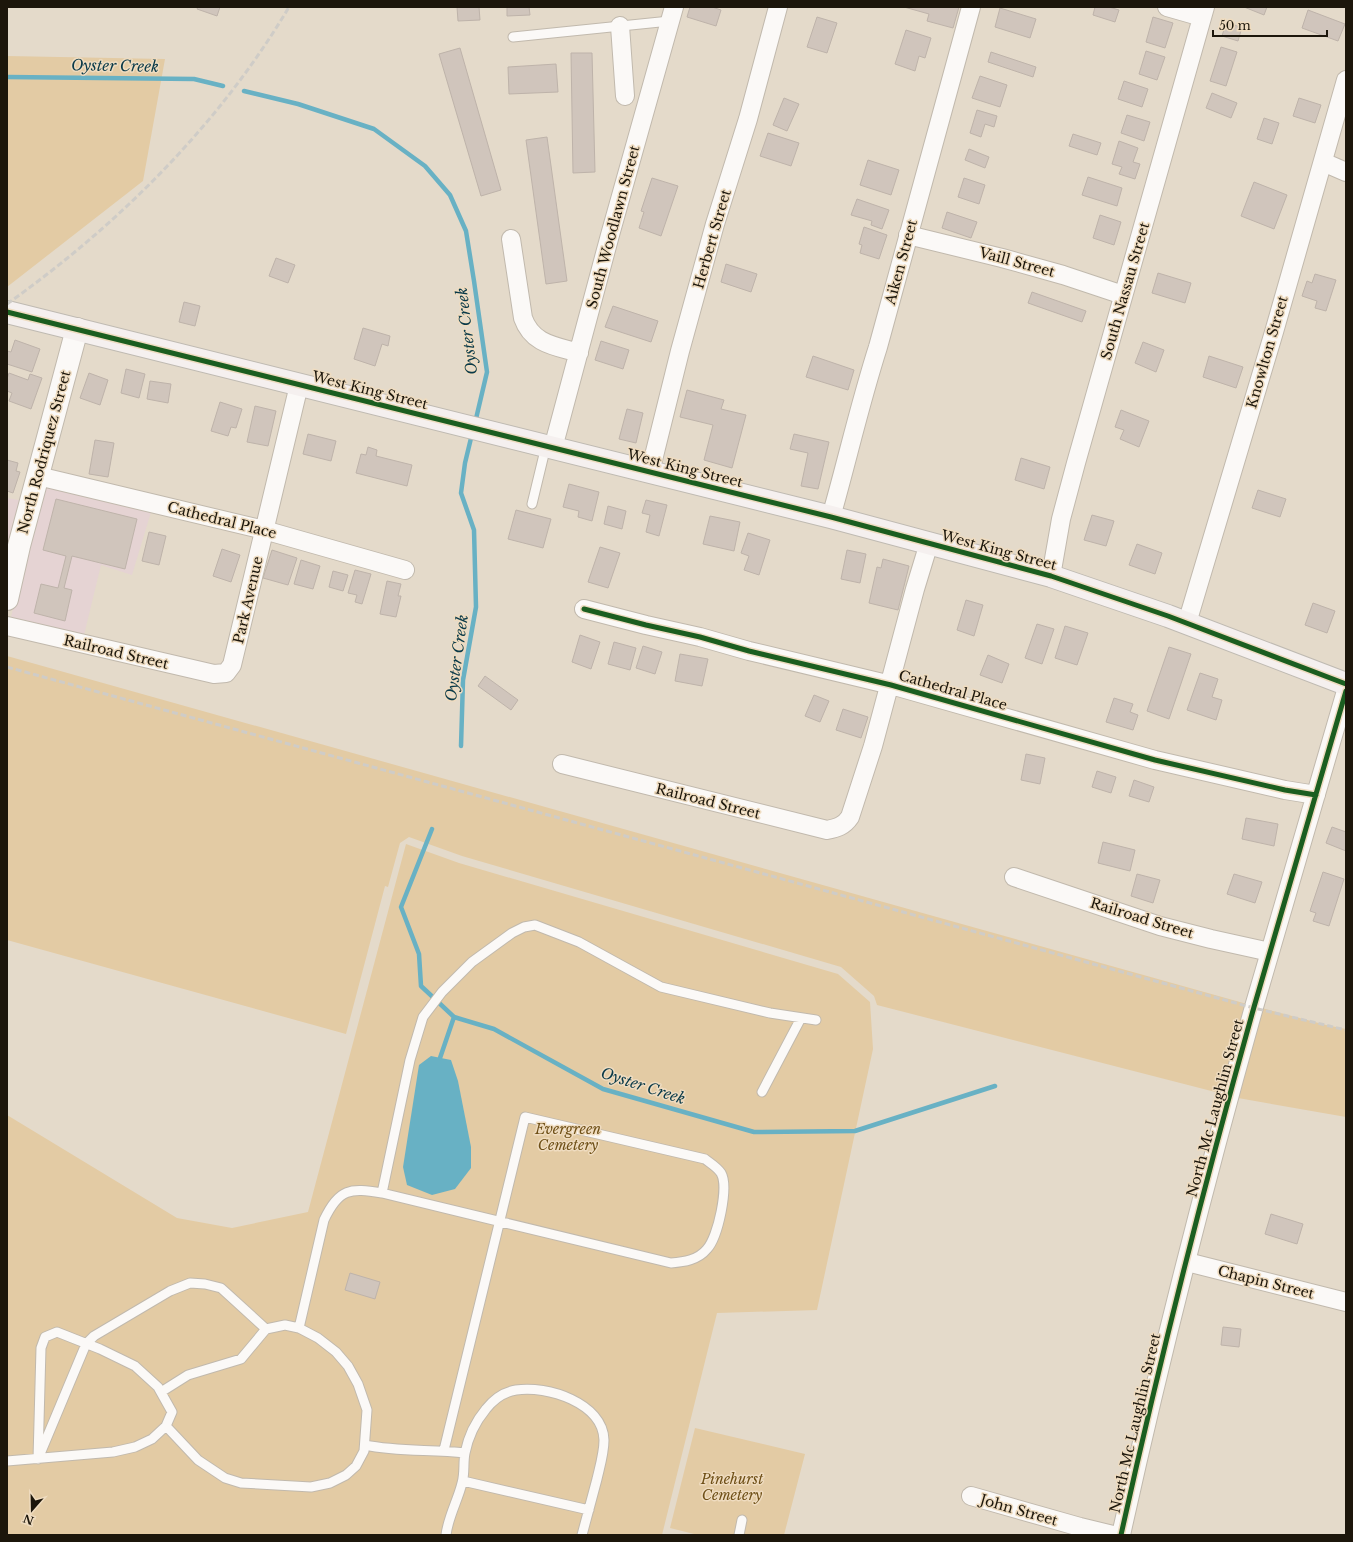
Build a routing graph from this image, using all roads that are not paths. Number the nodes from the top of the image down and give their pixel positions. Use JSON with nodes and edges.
{"nodes":[{"id":1,"x":778,"y":7,"type":"edge"},
{"id":2,"x":971,"y":7,"type":"edge"},
{"id":3,"x":1166,"y":7,"type":"edge"},
{"id":4,"x":1204,"y":12,"type":"edge"},
{"id":5,"x":672,"y":14,"type":"edge"},
{"id":6,"x":620,"y":26,"type":"junction"},
{"id":7,"x":513,"y":37,"type":"dead end"},
{"id":8,"x":1346,"y":80,"type":"edge"},
{"id":9,"x":625,"y":96,"type":"dead end"},
{"id":10,"x":1323,"y":162,"type":"junction"},
{"id":11,"x":1346,"y":172,"type":"edge"},
{"id":12,"x":908,"y":235,"type":"junction"},
{"id":13,"x":511,"y":239,"type":"dead end"},
{"id":14,"x":1123,"y":295,"type":"junction"},
{"id":15,"x":7,"y":312,"type":"edge"},
{"id":16,"x":77,"y":329,"type":"junction"},
{"id":17,"x":579,"y":353,"type":"junction"},
{"id":18,"x":299,"y":385,"type":"junction"},
{"id":19,"x":550,"y":447,"type":"junction"},
{"id":20,"x":650,"y":472,"type":"junction"},
{"id":21,"x":38,"y":476,"type":"junction"},
{"id":22,"x":532,"y":504,"type":"dead end"},
{"id":23,"x":831,"y":517,"type":"junction"},
{"id":24,"x":264,"y":530,"type":"junction"},
{"id":25,"x":929,"y":543,"type":"junction"},
{"id":26,"x":405,"y":570,"type":"dead end"},
{"id":27,"x":1051,"y":576,"type":"junction"},
{"id":28,"x":7,"y":599,"type":"edge"},
{"id":29,"x":584,"y":609,"type":"dead end"},
{"id":30,"x":1187,"y":623,"type":"junction"},
{"id":31,"x":7,"y":626,"type":"edge"},
{"id":32,"x":226,"y":673,"type":"joint"},
{"id":33,"x":891,"y":684,"type":"junction"},
{"id":34,"x":1346,"y":684,"type":"edge"},
{"id":35,"x":1346,"y":691,"type":"edge"},
{"id":36,"x":562,"y":764,"type":"dead end"},
{"id":37,"x":1316,"y":795,"type":"junction"},
{"id":38,"x":1014,"y":877,"type":"dead end"},
{"id":39,"x":1270,"y":952,"type":"junction"},
{"id":40,"x":801,"y":1018,"type":"junction"},
{"id":41,"x":816,"y":1020,"type":"dead end"},
{"id":42,"x":762,"y":1092,"type":"dead end"},
{"id":43,"x":382,"y":1193,"type":"junction"},
{"id":44,"x":500,"y":1221,"type":"junction"},
{"id":45,"x":1187,"y":1262,"type":"junction"},
{"id":46,"x":1346,"y":1302,"type":"edge"},
{"id":47,"x":300,"y":1328,"type":"junction"},
{"id":48,"x":266,"y":1329,"type":"junction"},
{"id":49,"x":86,"y":1344,"type":"junction"},
{"id":50,"x":161,"y":1392,"type":"junction"},
{"id":51,"x":166,"y":1426,"type":"junction"},
{"id":52,"x":365,"y":1445,"type":"junction"},
{"id":53,"x":444,"y":1450,"type":"junction"},
{"id":54,"x":465,"y":1453,"type":"junction"},
{"id":55,"x":38,"y":1459,"type":"junction"},
{"id":56,"x":7,"y":1461,"type":"edge"},
{"id":57,"x":463,"y":1481,"type":"junction"},
{"id":58,"x":971,"y":1496,"type":"dead end"},
{"id":59,"x":589,"y":1510,"type":"junction"},
{"id":60,"x":742,"y":1520,"type":"dead end"},
{"id":61,"x":446,"y":1535,"type":"edge"},
{"id":62,"x":582,"y":1535,"type":"edge"},
{"id":63,"x":739,"y":1535,"type":"edge"},
{"id":64,"x":1113,"y":1535,"type":"edge"},
{"id":65,"x":1121,"y":1535,"type":"edge"}],
"edges":[{"from":1,"to":20,"type":"street","name":"Herbert Street"},
{"from":2,"to":12,"type":"street","name":"Aiken Street"},
{"from":3,"to":4,"type":"street"},
{"from":4,"to":14,"type":"street","name":"South Nassau Street"},
{"from":5,"to":6,"type":"lane"},
{"from":5,"to":17,"type":"street","name":"South Woodlawn Street"},
{"from":6,"to":7,"type":"lane"},
{"from":6,"to":9,"type":"street"},
{"from":8,"to":10,"type":"street","name":"Knowlton Street"},
{"from":10,"to":11,"type":"street"},
{"from":10,"to":30,"type":"street","name":"Knowlton Street"},
{"from":12,"to":14,"type":"street","name":"Vaill Street"},
{"from":12,"to":23,"type":"street","name":"Aiken Street"},
{"from":13,"to":17,"type":"street"},
{"from":14,"to":27,"type":"street","name":"South Nassau Street"},
{"from":15,"to":16,"type":"main road","name":"West King Street"},
{"from":16,"to":18,"type":"main road","name":"West King Street"},
{"from":16,"to":21,"type":"street","name":"North Rodriquez Street"},
{"from":17,"to":19,"type":"street","name":"South Woodlawn Street"},
{"from":18,"to":19,"type":"main road","name":"West King Street"},
{"from":18,"to":24,"type":"street","name":"Park Avenue"},
{"from":19,"to":20,"type":"main road","name":"West King Street"},
{"from":19,"to":22,"type":"lane"},
{"from":20,"to":23,"type":"main road","name":"West King Street"},
{"from":21,"to":24,"type":"street","name":"Cathedral Place"},
{"from":21,"to":28,"type":"street","name":"North Rodriquez Street"},
{"from":23,"to":25,"type":"main road","name":"West King Street"},
{"from":24,"to":26,"type":"street","name":"Cathedral Place"},
{"from":24,"to":32,"type":"street","name":"Park Avenue"},
{"from":25,"to":27,"type":"main road","name":"West King Street"},
{"from":25,"to":33,"type":"street"},
{"from":27,"to":30,"type":"main road","name":"West King Street"},
{"from":29,"to":33,"type":"street","name":"Cathedral Place"},
{"from":30,"to":34,"type":"main road","name":"West King Street"},
{"from":31,"to":32,"type":"street","name":"Railroad Street"},
{"from":33,"to":36,"type":"street","name":"Railroad Street"},
{"from":33,"to":37,"type":"street","name":"Cathedral Place"},
{"from":35,"to":37,"type":"street","name":"North Mc Laughlin Street"},
{"from":37,"to":39,"type":"street","name":"North Mc Laughlin Street"},
{"from":38,"to":39,"type":"street","name":"Railroad Street"},
{"from":39,"to":45,"type":"street","name":"North Mc Laughlin Street"},
{"from":40,"to":41,"type":"lane"},
{"from":40,"to":42,"type":"lane"},
{"from":40,"to":43,"type":"lane"},
{"from":43,"to":44,"type":"lane"},
{"from":43,"to":47,"type":"lane"},
{"from":44,"to":44,"type":"lane"},
{"from":44,"to":53,"type":"lane"},
{"from":45,"to":46,"type":"street","name":"Chapin Street"},
{"from":45,"to":65,"type":"street","name":"North Mc Laughlin Street"},
{"from":47,"to":48,"type":"lane"},
{"from":47,"to":52,"type":"lane"},
{"from":48,"to":49,"type":"lane"},
{"from":48,"to":50,"type":"lane"},
{"from":49,"to":50,"type":"lane"},
{"from":49,"to":55,"type":"lane"},
{"from":49,"to":55,"type":"lane"},
{"from":50,"to":51,"type":"lane"},
{"from":51,"to":52,"type":"lane"},
{"from":51,"to":55,"type":"lane"},
{"from":52,"to":53,"type":"lane"},
{"from":53,"to":54,"type":"lane"},
{"from":54,"to":57,"type":"lane"},
{"from":54,"to":59,"type":"lane"},
{"from":55,"to":56,"type":"lane"},
{"from":57,"to":59,"type":"lane"},
{"from":57,"to":61,"type":"lane"},
{"from":58,"to":64,"type":"street","name":"John Street"},
{"from":59,"to":62,"type":"lane"},
{"from":60,"to":63,"type":"lane"}]}
